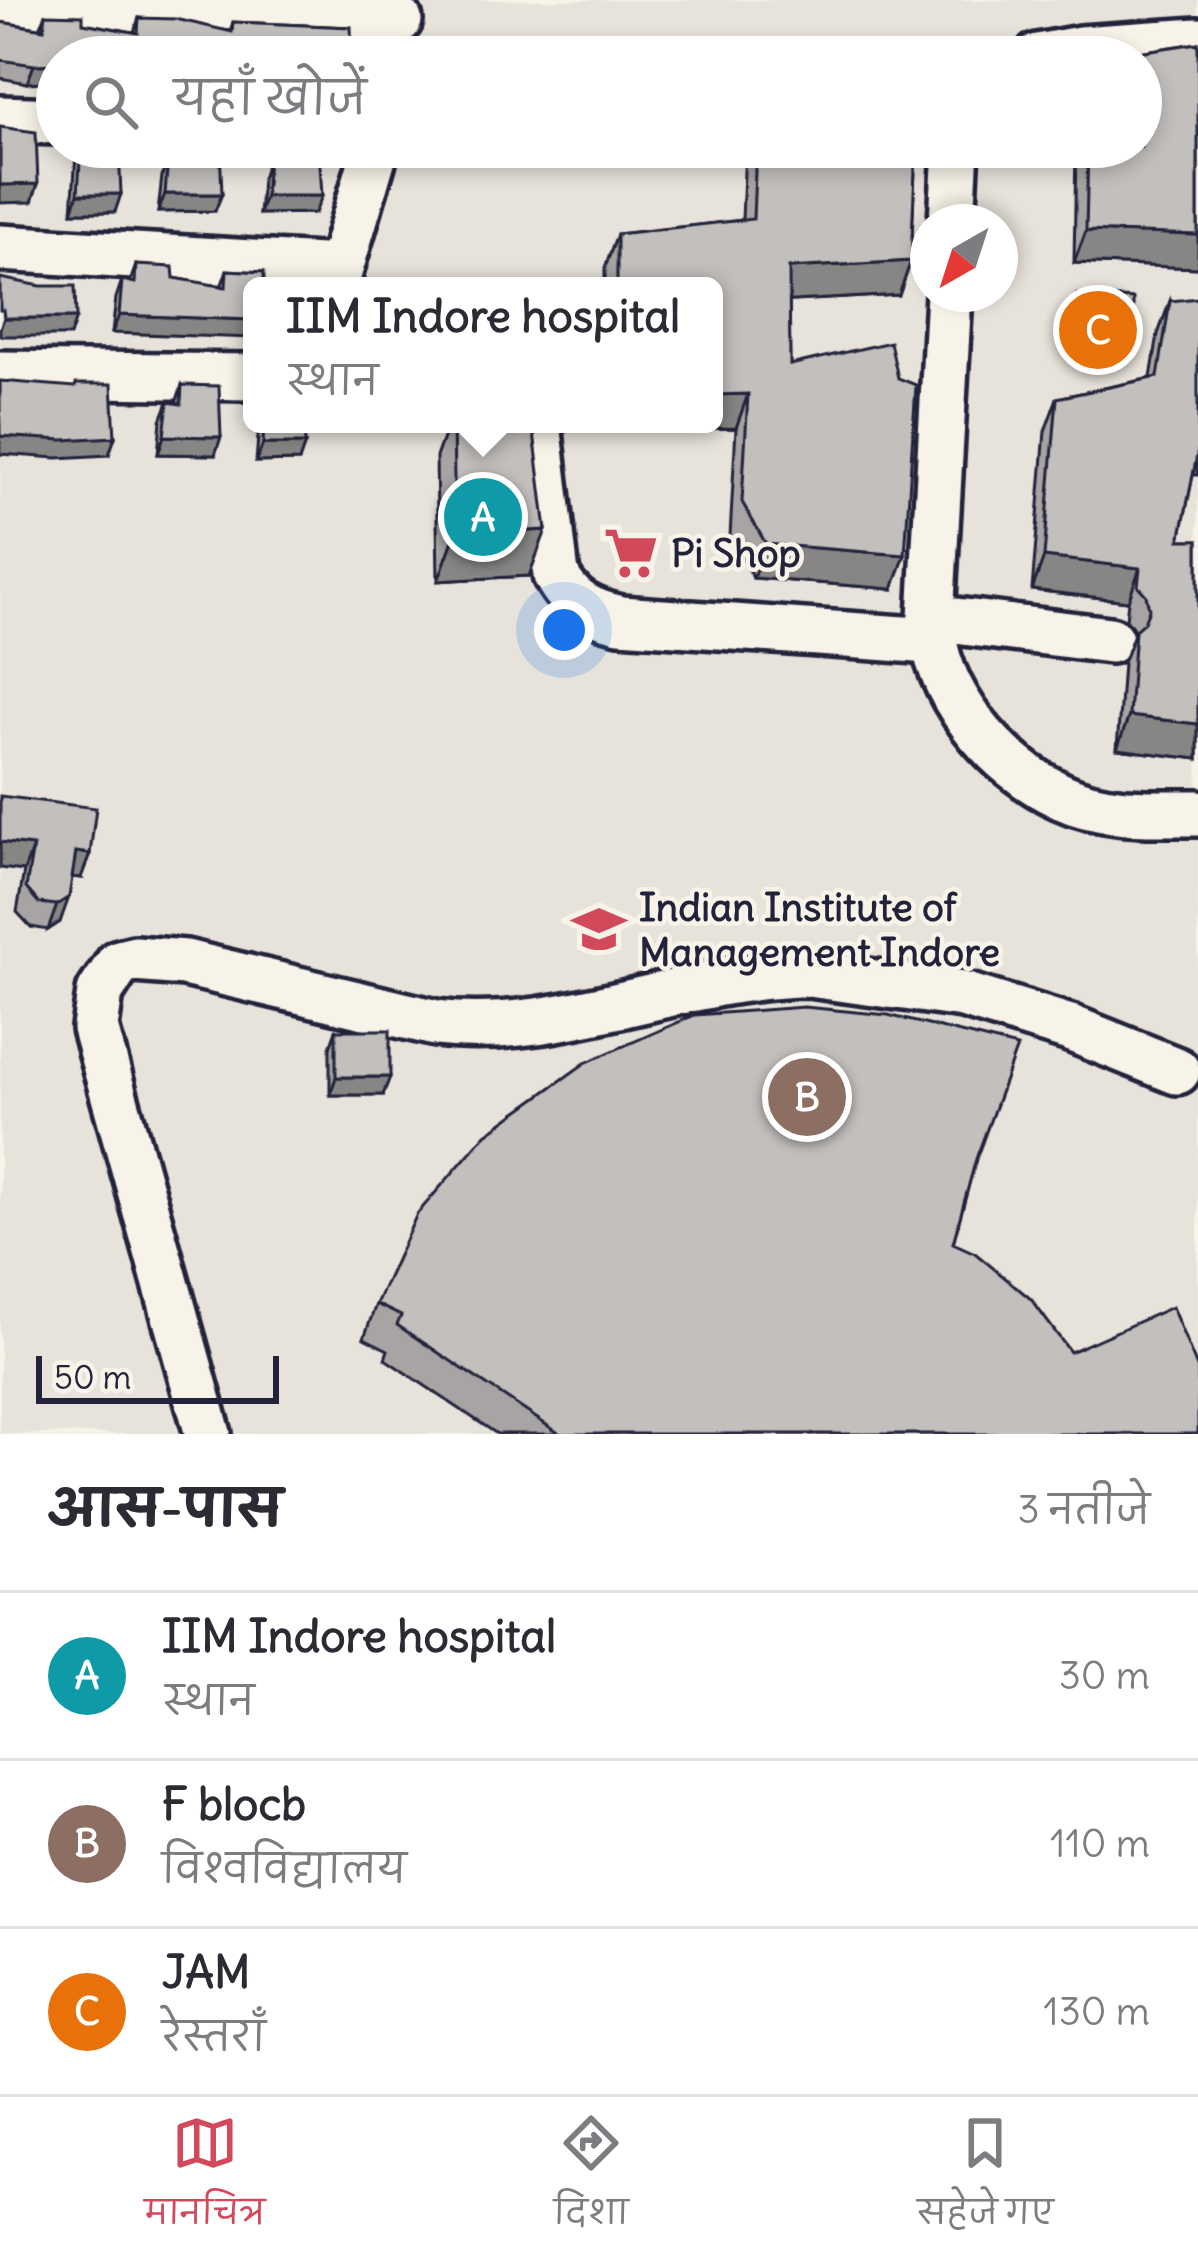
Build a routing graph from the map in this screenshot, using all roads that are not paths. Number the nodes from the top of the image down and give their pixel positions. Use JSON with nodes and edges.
{"nodes":[{"id":1,"x":0,"y":3,"type":"edge"},
{"id":2,"x":399,"y":26,"type":"edge"},
{"id":3,"x":1198,"y":41,"type":"edge"},
{"id":4,"x":1162,"y":43,"type":"edge"},
{"id":5,"x":0,"y":119,"type":"edge"},
{"id":6,"x":36,"y":121,"type":"edge"},
{"id":7,"x":370,"y":168,"type":"edge"},
{"id":8,"x":955,"y":168,"type":"edge"},
{"id":9,"x":953,"y":204,"type":"edge"},
{"id":10,"x":0,"y":248,"type":"edge"},
{"id":11,"x":337,"y":277,"type":"edge"},
{"id":12,"x":948,"y":312,"type":"edge"},
{"id":13,"x":0,"y":374,"type":"edge"},
{"id":14,"x":243,"y":377,"type":"edge"},
{"id":15,"x":539,"y":433,"type":"edge"},
{"id":16,"x":932,"y":630,"type":"junction"},
{"id":17,"x":1110,"y":640,"type":"dead end"},
{"id":18,"x":1198,"y":814,"type":"edge"},
{"id":19,"x":1177,"y":1071,"type":"dead end"},
{"id":20,"x":208,"y":1434,"type":"edge"}],
"edges":[{"from":1,"to":2,"type":"lane"},
{"from":3,"to":4,"type":"lane"},
{"from":5,"to":6,"type":"lane"},
{"from":7,"to":11,"type":"lane"},
{"from":8,"to":9,"type":"lane"},
{"from":10,"to":11,"type":"lane"},
{"from":12,"to":16,"type":"lane"},
{"from":13,"to":14,"type":"lane"},
{"from":15,"to":16,"type":"lane"},
{"from":16,"to":17,"type":"lane"},
{"from":16,"to":18,"type":"lane"},
{"from":19,"to":20,"type":"lane"}]}
